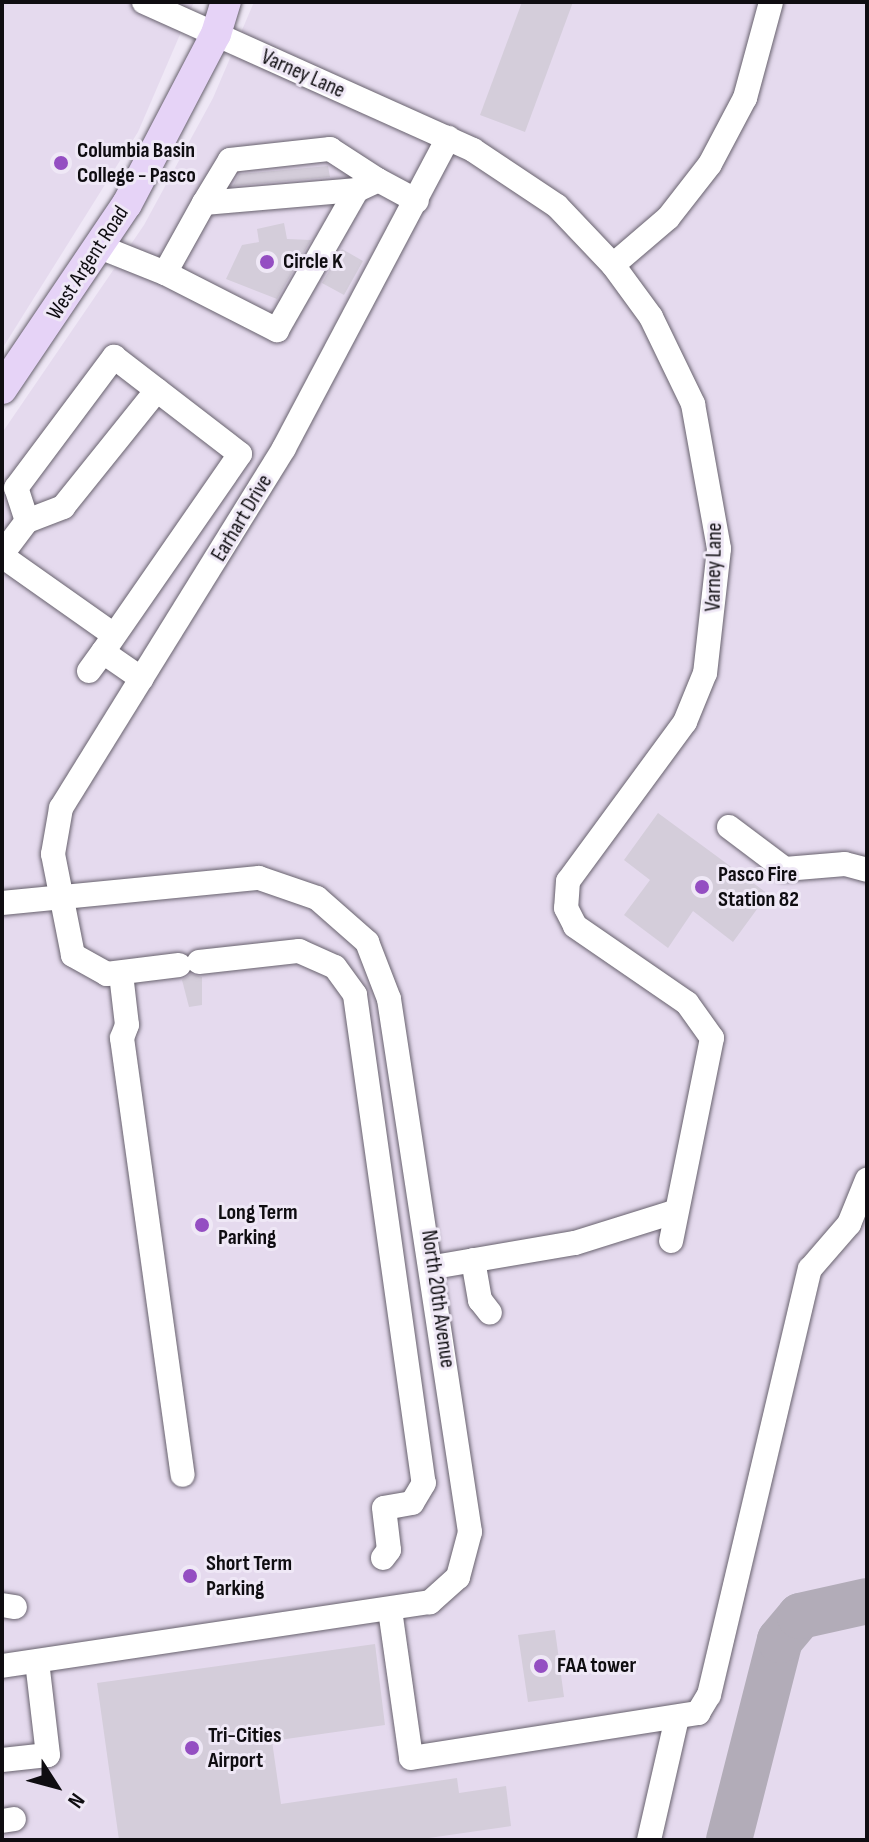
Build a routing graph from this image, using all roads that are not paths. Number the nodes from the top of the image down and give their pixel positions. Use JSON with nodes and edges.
{"nodes":[{"id":1,"x":144,"y":2,"type":"edge"},
{"id":2,"x":226,"y":2,"type":"edge"},
{"id":3,"x":771,"y":2,"type":"edge"},
{"id":4,"x":216,"y":34,"type":"junction"},
{"id":5,"x":448,"y":138,"type":"junction"},
{"id":6,"x":368,"y":185,"type":"junction"},
{"id":7,"x":417,"y":201,"type":"junction"},
{"id":8,"x":204,"y":203,"type":"junction"},
{"id":9,"x":100,"y":247,"type":"junction"},
{"id":10,"x":613,"y":265,"type":"junction"},
{"id":11,"x":165,"y":273,"type":"junction"},
{"id":12,"x":2,"y":389,"type":"edge"},
{"id":13,"x":157,"y":390,"type":"junction"},
{"id":14,"x":27,"y":521,"type":"junction"},
{"id":15,"x":2,"y":555,"type":"edge"},
{"id":16,"x":102,"y":653,"type":"junction"},
{"id":17,"x":142,"y":679,"type":"junction"},
{"id":18,"x":729,"y":827,"type":"dead end"},
{"id":19,"x":867,"y":870,"type":"edge"},
{"id":20,"x":58,"y":897,"type":"junction"},
{"id":21,"x":2,"y":903,"type":"edge"},
{"id":22,"x":121,"y":974,"type":"junction"},
{"id":23,"x":867,"y":1180,"type":"edge"},
{"id":24,"x":674,"y":1212,"type":"junction"},
{"id":25,"x":671,"y":1241,"type":"dead end"},
{"id":26,"x":434,"y":1267,"type":"junction"},
{"id":27,"x":183,"y":1475,"type":"dead end"},
{"id":28,"x":383,"y":1558,"type":"dead end"},
{"id":29,"x":390,"y":1610,"type":"junction"},
{"id":30,"x":37,"y":1662,"type":"junction"},
{"id":31,"x":2,"y":1666,"type":"edge"},
{"id":32,"x":677,"y":1718,"type":"junction"},
{"id":33,"x":2,"y":1760,"type":"edge"},
{"id":34,"x":649,"y":1840,"type":"edge"}],
"edges":[{"from":1,"to":4,"type":"street","name":"Varney Lane"},
{"from":2,"to":4,"type":"main road","name":"West Argent Road"},
{"from":3,"to":10,"type":"street"},
{"from":4,"to":5,"type":"street","name":"Varney Lane"},
{"from":4,"to":9,"type":"main road","name":"West Argent Road"},
{"from":5,"to":7,"type":"street","name":"Earhart Drive"},
{"from":5,"to":10,"type":"street","name":"Varney Lane"},
{"from":6,"to":7,"type":"street"},
{"from":6,"to":8,"type":"street"},
{"from":6,"to":8,"type":"street"},
{"from":6,"to":11,"type":"street"},
{"from":7,"to":17,"type":"street","name":"Earhart Drive"},
{"from":8,"to":11,"type":"street"},
{"from":9,"to":11,"type":"street"},
{"from":9,"to":12,"type":"main road","name":"West Argent Road"},
{"from":10,"to":24,"type":"street","name":"Varney Lane"},
{"from":13,"to":14,"type":"street"},
{"from":13,"to":14,"type":"street"},
{"from":13,"to":16,"type":"street"},
{"from":14,"to":15,"type":"street"},
{"from":15,"to":16,"type":"street"},
{"from":16,"to":17,"type":"street"},
{"from":17,"to":20,"type":"street","name":"Earhart Drive"},
{"from":18,"to":19,"type":"street"},
{"from":20,"to":21,"type":"street","name":"North 20th Avenue"},
{"from":20,"to":22,"type":"street","name":"Earhart Drive"},
{"from":20,"to":26,"type":"street","name":"North 20th Avenue"},
{"from":22,"to":27,"type":"street"},
{"from":22,"to":28,"type":"street"},
{"from":23,"to":32,"type":"street"},
{"from":24,"to":25,"type":"street","name":"Varney Lane"},
{"from":24,"to":26,"type":"street"},
{"from":26,"to":29,"type":"street","name":"North 20th Avenue"},
{"from":29,"to":30,"type":"street","name":"North 20th Avenue"},
{"from":29,"to":32,"type":"street"},
{"from":30,"to":31,"type":"street","name":"North 20th Avenue"},
{"from":30,"to":33,"type":"street"},
{"from":32,"to":34,"type":"street"}]}
